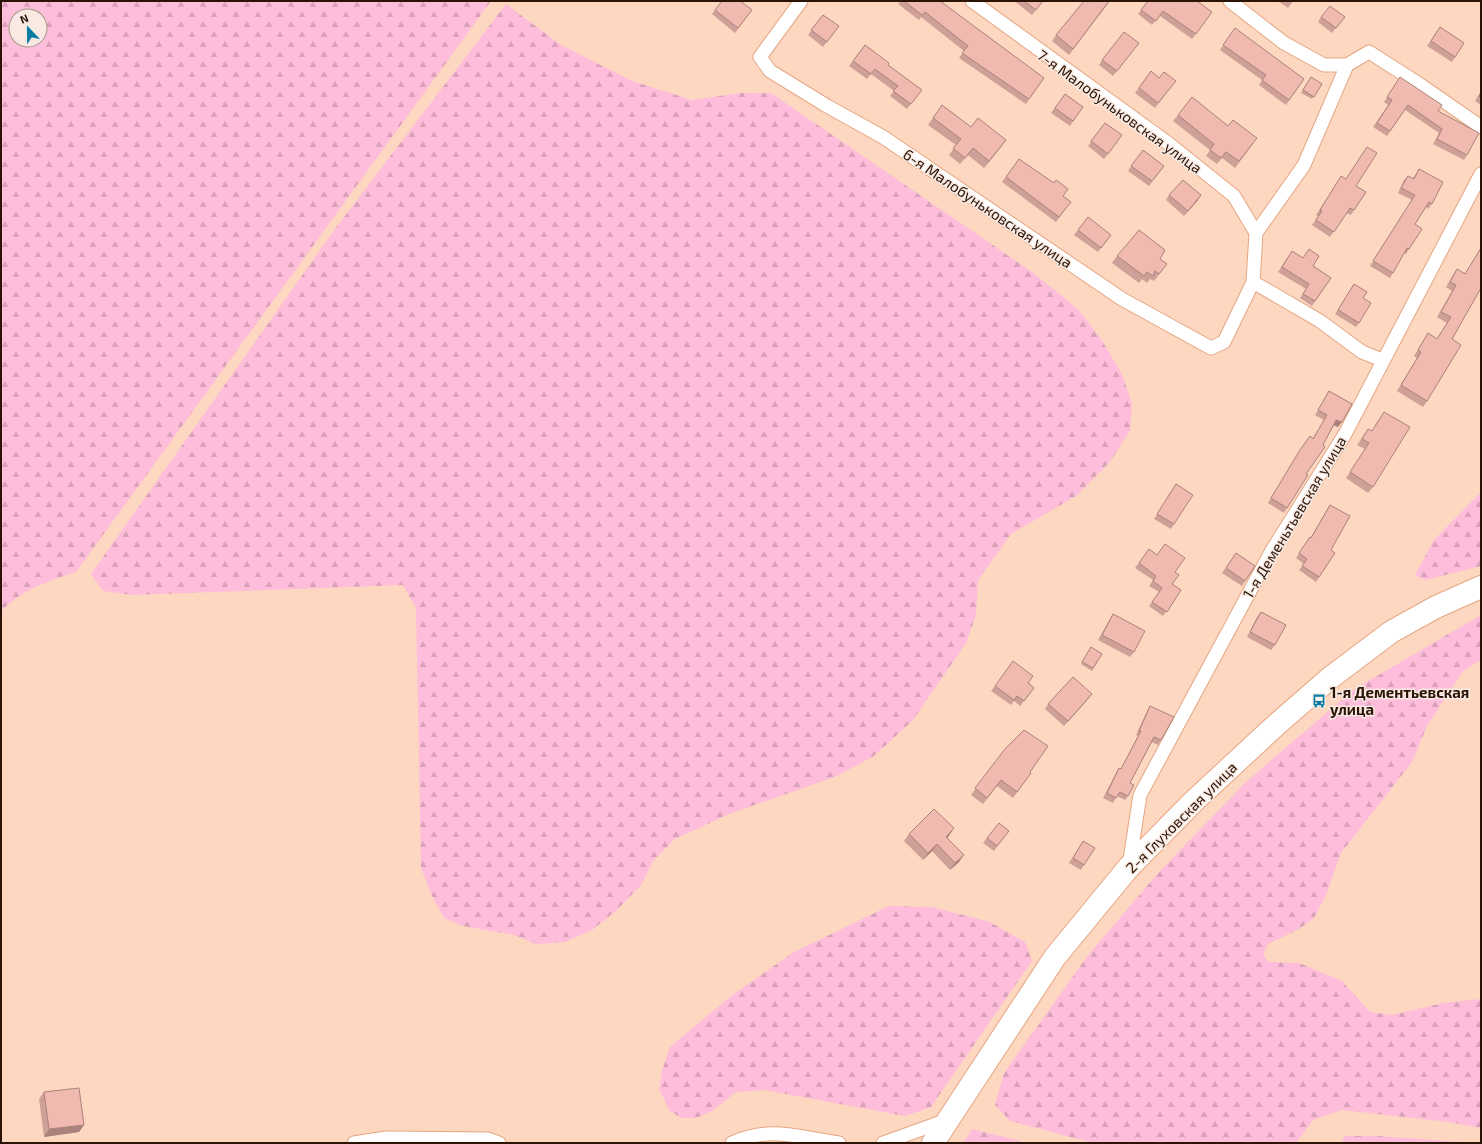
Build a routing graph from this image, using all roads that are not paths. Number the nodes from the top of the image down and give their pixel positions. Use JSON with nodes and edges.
{"nodes":[{"id":1,"x":800,"y":1,"type":"edge"},
{"id":2,"x":972,"y":1,"type":"edge"},
{"id":3,"x":1230,"y":1,"type":"edge"},
{"id":4,"x":1347,"y":65,"type":"junction"},
{"id":5,"x":1481,"y":127,"type":"edge"},
{"id":6,"x":1481,"y":174,"type":"edge"},
{"id":7,"x":1256,"y":233,"type":"junction"},
{"id":8,"x":1253,"y":282,"type":"junction"},
{"id":9,"x":1382,"y":360,"type":"junction"},
{"id":10,"x":1481,"y":587,"type":"edge"},
{"id":11,"x":1129,"y":867,"type":"junction"},
{"id":12,"x":949,"y":1119,"type":"junction"},
{"id":13,"x":354,"y":1143,"type":"edge"},
{"id":14,"x":499,"y":1143,"type":"edge"},
{"id":15,"x":732,"y":1143,"type":"edge"},
{"id":16,"x":839,"y":1143,"type":"edge"},
{"id":17,"x":883,"y":1143,"type":"edge"},
{"id":18,"x":933,"y":1143,"type":"edge"}],
"edges":[{"from":1,"to":8,"type":"street","name":"6-я Малобуньковская улица"},
{"from":2,"to":7,"type":"street","name":"7-я Малобуньковская улица"},
{"from":3,"to":4,"type":"street"},
{"from":4,"to":5,"type":"street"},
{"from":4,"to":7,"type":"street"},
{"from":6,"to":9,"type":"street","name":"1-я Деменьтьевская улица"},
{"from":7,"to":8,"type":"street"},
{"from":8,"to":9,"type":"street"},
{"from":9,"to":11,"type":"street","name":"1-я Деменьтьевская улица"},
{"from":10,"to":11,"type":"highway","name":"2-я Глуховская улица"},
{"from":11,"to":12,"type":"highway","name":"2-я Глуховская улица"},
{"from":12,"to":17,"type":"street"},
{"from":12,"to":18,"type":"highway","name":"2-я Глуховская улица"},
{"from":13,"to":14,"type":"street"},
{"from":15,"to":16,"type":"street"}]}
